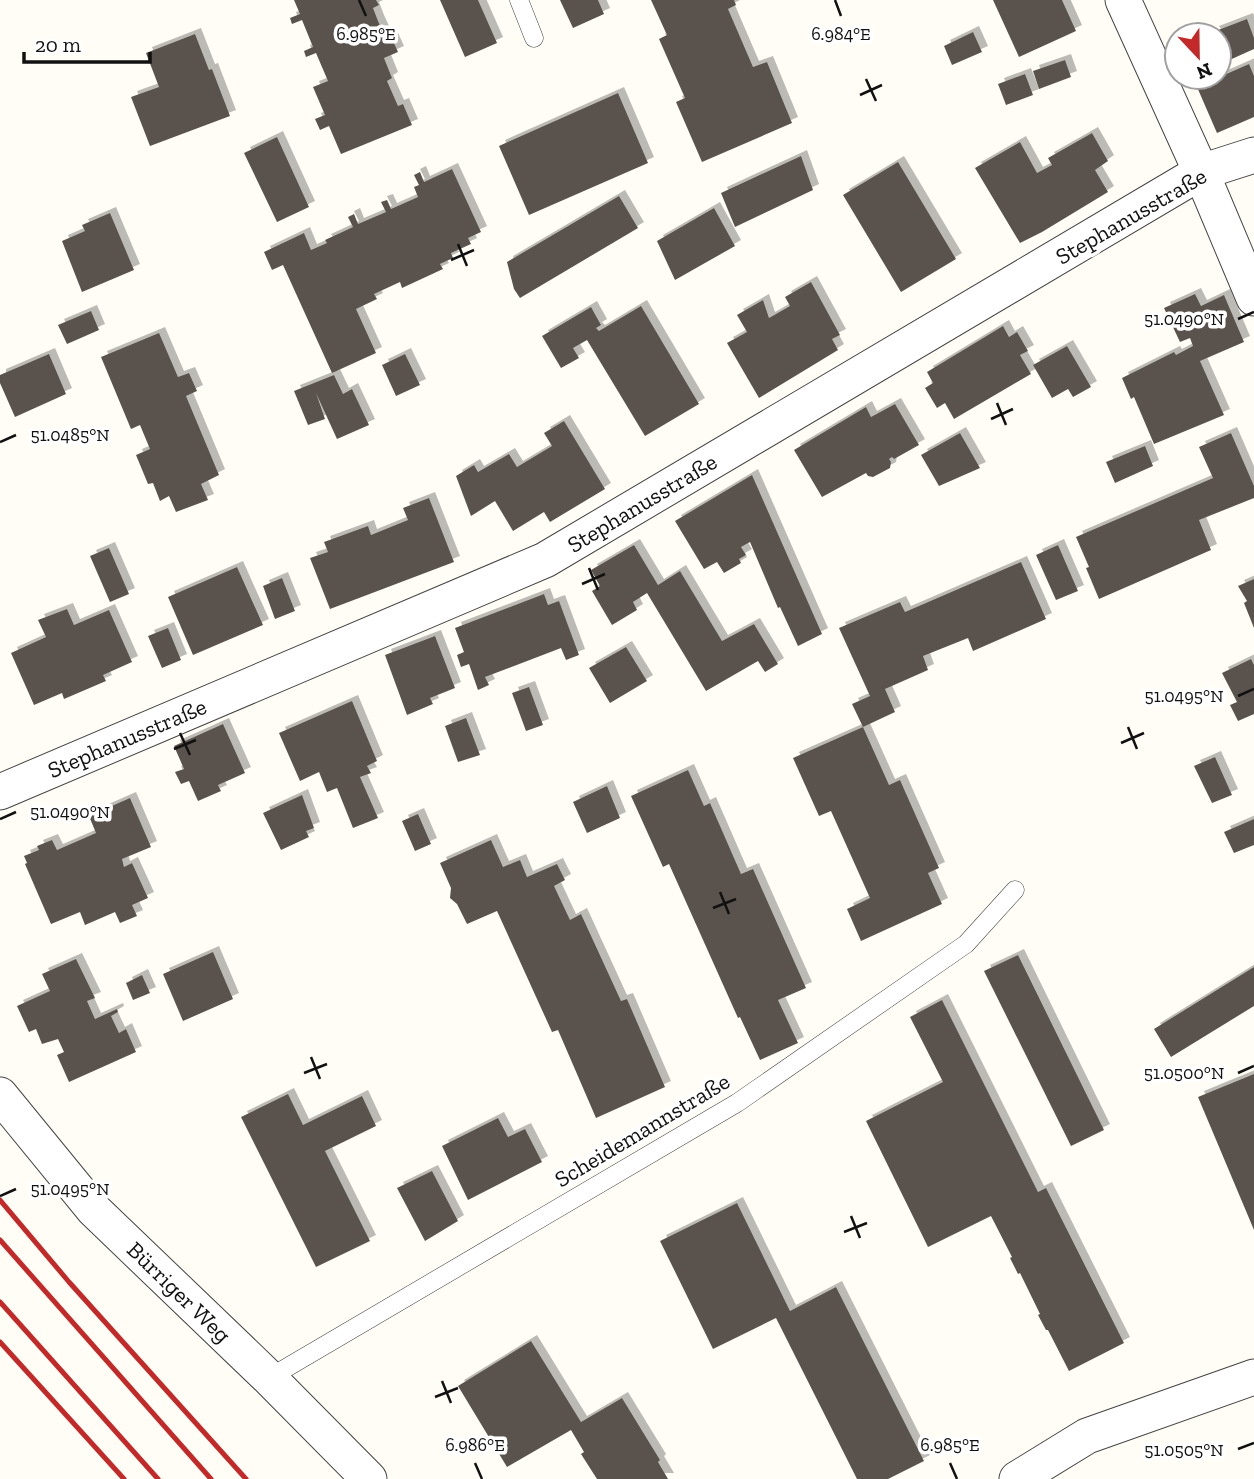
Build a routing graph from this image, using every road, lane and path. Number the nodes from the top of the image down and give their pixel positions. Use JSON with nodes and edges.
{"nodes":[{"id":1,"x":519,"y":0,"type":"edge"},
{"id":2,"x":1123,"y":0,"type":"edge"},
{"id":3,"x":534,"y":38,"type":"dead end"},
{"id":4,"x":1254,"y":155,"type":"edge"},
{"id":5,"x":1201,"y":172,"type":"junction"},
{"id":6,"x":1254,"y":298,"type":"edge"},
{"id":7,"x":0,"y":792,"type":"edge"},
{"id":8,"x":1014,"y":890,"type":"dead end"},
{"id":9,"x":0,"y":1095,"type":"edge"},
{"id":10,"x":1254,"y":1377,"type":"edge"},
{"id":11,"x":270,"y":1378,"type":"junction"},
{"id":12,"x":369,"y":1479,"type":"edge"},
{"id":13,"x":1017,"y":1479,"type":"edge"}],
"edges":[{"from":1,"to":3,"type":"lane"},
{"from":2,"to":5,"type":"street"},
{"from":4,"to":5,"type":"street","name":"Stephanusstraße"},
{"from":5,"to":6,"type":"street"},
{"from":5,"to":7,"type":"street","name":"Stephanusstraße"},
{"from":8,"to":11,"type":"lane","name":"Scheidemannstraße"},
{"from":9,"to":11,"type":"street","name":"Bürriger Weg"},
{"from":10,"to":13,"type":"street"},
{"from":11,"to":12,"type":"street","name":"Bürriger Weg"}]}
